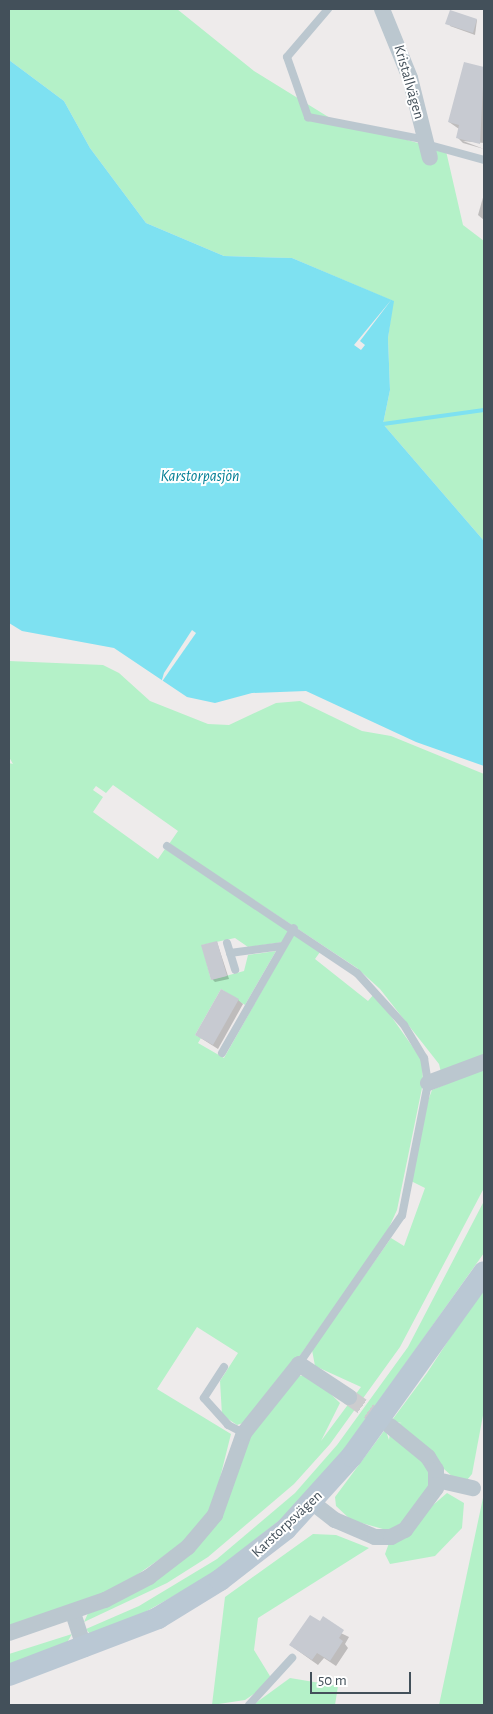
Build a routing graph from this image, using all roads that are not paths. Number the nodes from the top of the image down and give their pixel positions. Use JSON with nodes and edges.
{"nodes":[{"id":1,"x":328,"y":9,"type":"edge"},
{"id":2,"x":382,"y":9,"type":"edge"},
{"id":3,"x":427,"y":147,"type":"junction"},
{"id":4,"x":484,"y":160,"type":"edge"},
{"id":5,"x":167,"y":846,"type":"dead end"},
{"id":6,"x":294,"y":928,"type":"junction"},
{"id":7,"x":227,"y":943,"type":"dead end"},
{"id":8,"x":283,"y":946,"type":"junction"},
{"id":9,"x":230,"y":953,"type":"junction"},
{"id":10,"x":235,"y":970,"type":"dead end"},
{"id":11,"x":222,"y":1053,"type":"dead end"},
{"id":12,"x":484,"y":1062,"type":"edge"},
{"id":13,"x":428,"y":1083,"type":"junction"},
{"id":14,"x":484,"y":1272,"type":"edge"},
{"id":15,"x":299,"y":1364,"type":"junction"},
{"id":16,"x":224,"y":1367,"type":"dead end"},
{"id":17,"x":350,"y":1397,"type":"tunnel mouth"},
{"id":18,"x":390,"y":1426,"type":"tunnel mouth"},
{"id":19,"x":244,"y":1433,"type":"junction"},
{"id":20,"x":437,"y":1480,"type":"junction"},
{"id":21,"x":473,"y":1488,"type":"dead end"},
{"id":22,"x":313,"y":1502,"type":"junction"},
{"id":23,"x":73,"y":1613,"type":"junction"},
{"id":24,"x":9,"y":1633,"type":"edge"},
{"id":25,"x":84,"y":1650,"type":"junction"},
{"id":26,"x":292,"y":1658,"type":"dead end"},
{"id":27,"x":9,"y":1675,"type":"edge"},
{"id":28,"x":248,"y":1705,"type":"edge"}],
"edges":[{"from":1,"to":3,"type":"lane"},
{"from":2,"to":3,"type":"street","name":"Kristallvägen"},
{"from":3,"to":4,"type":"lane"},
{"from":5,"to":6,"type":"lane"},
{"from":6,"to":8,"type":"lane"},
{"from":6,"to":13,"type":"lane"},
{"from":7,"to":9,"type":"lane"},
{"from":8,"to":9,"type":"lane"},
{"from":8,"to":11,"type":"lane"},
{"from":9,"to":10,"type":"lane"},
{"from":12,"to":13,"type":"street"},
{"from":13,"to":15,"type":"lane"},
{"from":14,"to":22,"type":"main road","name":"Karstorpsvägen"},
{"from":15,"to":17,"type":"street"},
{"from":15,"to":19,"type":"street"},
{"from":16,"to":19,"type":"lane"},
{"from":18,"to":20,"type":"street"},
{"from":19,"to":23,"type":"street"},
{"from":20,"to":21,"type":"street"},
{"from":20,"to":22,"type":"street"},
{"from":22,"to":25,"type":"main road","name":"Karstorpsvägen"},
{"from":23,"to":24,"type":"street"},
{"from":23,"to":25,"type":"street"},
{"from":25,"to":27,"type":"main road","name":"Karstorpsvägen"},
{"from":26,"to":28,"type":"lane"}]}
